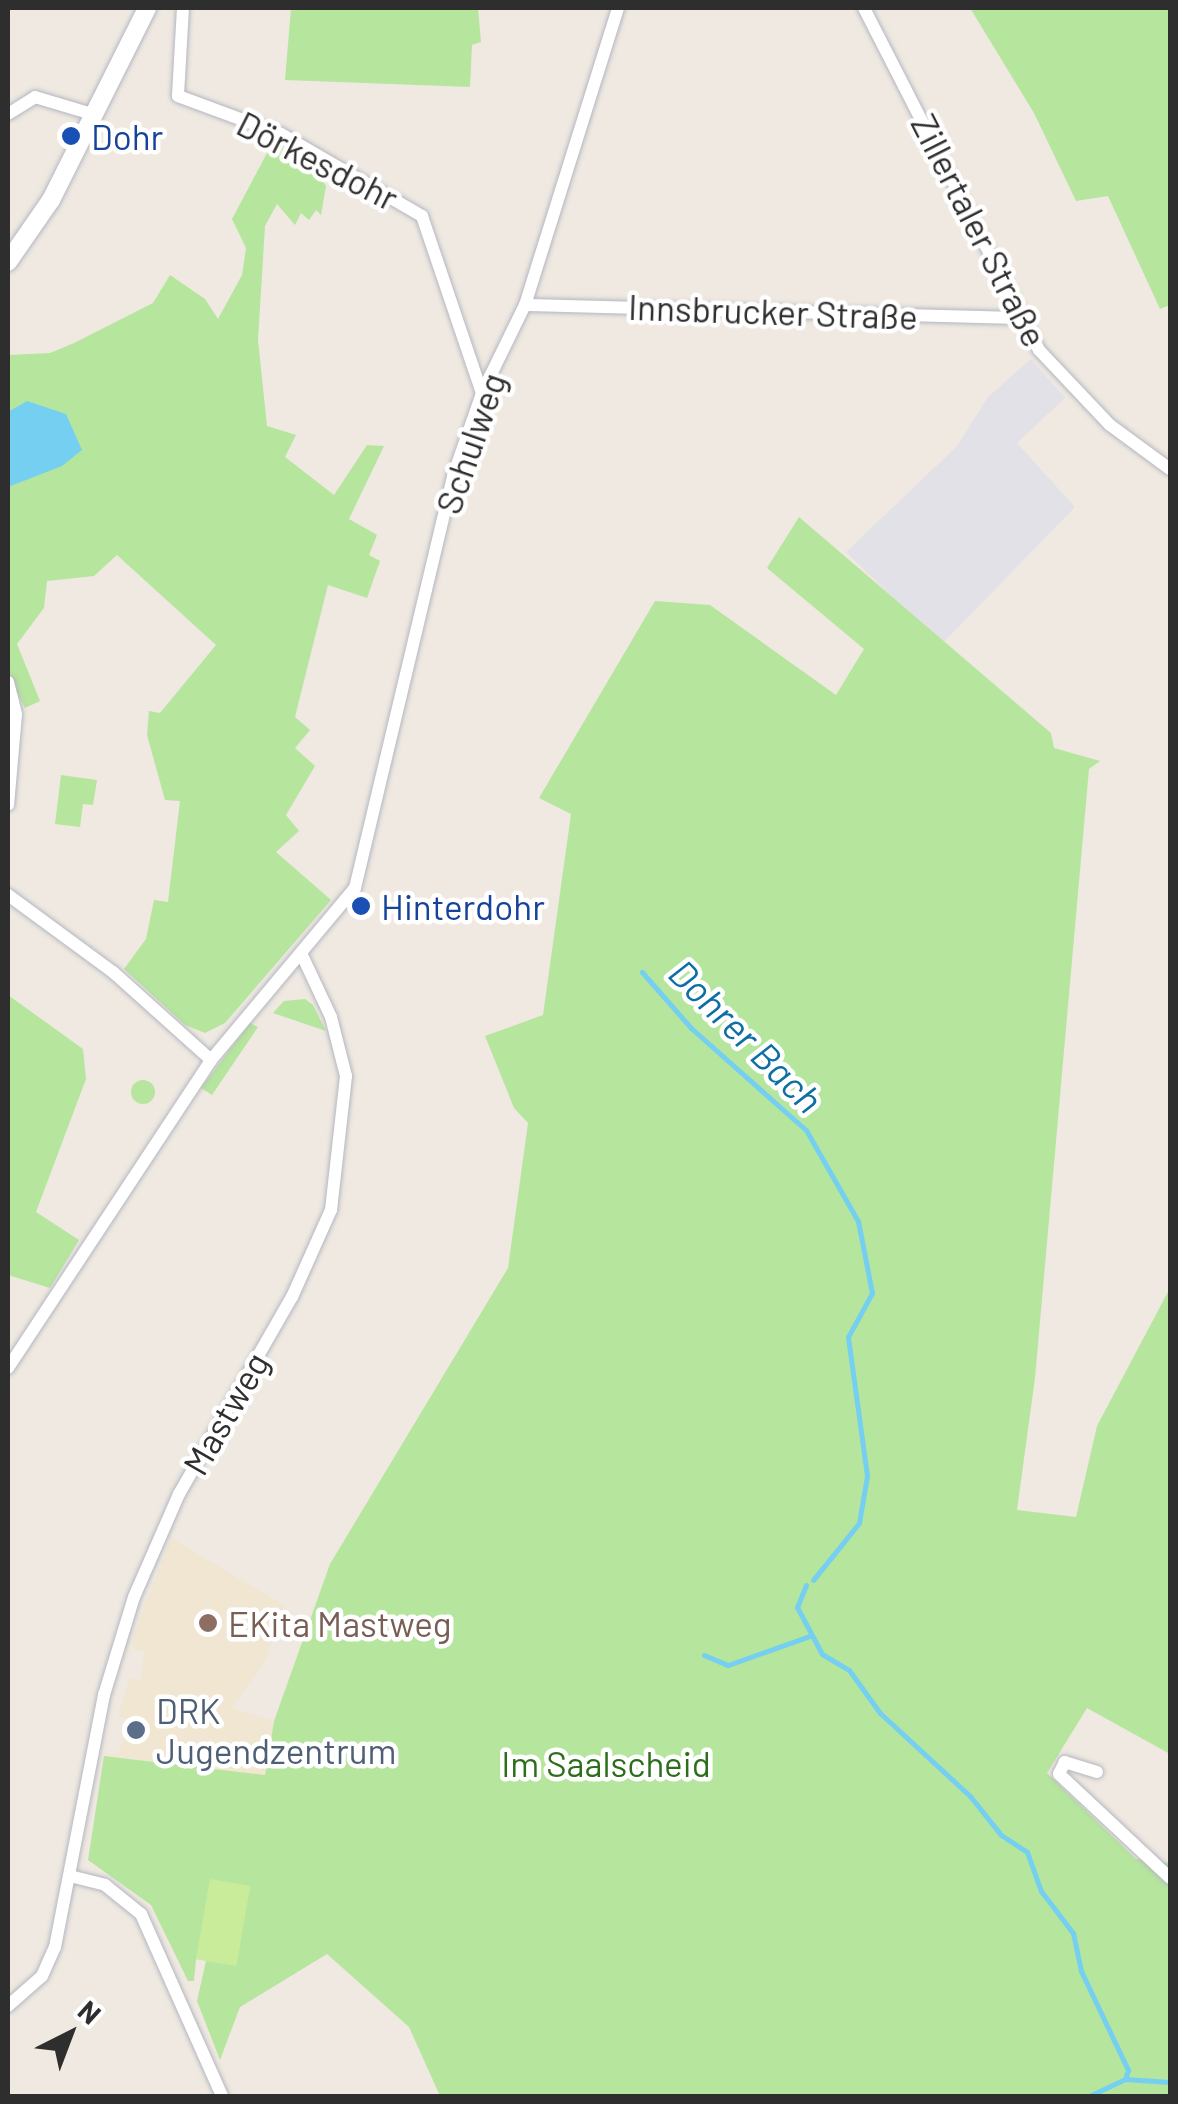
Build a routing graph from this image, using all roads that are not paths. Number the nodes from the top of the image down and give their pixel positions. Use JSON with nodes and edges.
{"nodes":[{"id":1,"x":148,"y":8,"type":"edge"},
{"id":2,"x":183,"y":8,"type":"edge"},
{"id":3,"x":618,"y":8,"type":"edge"},
{"id":4,"x":864,"y":8,"type":"edge"},
{"id":5,"x":8,"y":114,"type":"edge"},
{"id":6,"x":95,"y":114,"type":"junction"},
{"id":7,"x":8,"y":262,"type":"edge"},
{"id":8,"x":525,"y":305,"type":"junction"},
{"id":9,"x":1021,"y":318,"type":"junction"},
{"id":10,"x":482,"y":393,"type":"junction"},
{"id":11,"x":1170,"y":469,"type":"edge"},
{"id":12,"x":8,"y":682,"type":"edge"},
{"id":13,"x":8,"y":805,"type":"edge"},
{"id":14,"x":8,"y":895,"type":"edge"},
{"id":15,"x":302,"y":956,"type":"junction"},
{"id":16,"x":211,"y":1060,"type":"junction"},
{"id":17,"x":8,"y":1368,"type":"edge"},
{"id":18,"x":1097,"y":1772,"type":"dead end"},
{"id":19,"x":70,"y":1876,"type":"junction"},
{"id":20,"x":1170,"y":1878,"type":"edge"},
{"id":21,"x":8,"y":2006,"type":"edge"},
{"id":22,"x":222,"y":2096,"type":"edge"}],
"edges":[{"from":1,"to":6,"type":"main road"},
{"from":2,"to":10,"type":"street","name":"Dörkesdohr"},
{"from":3,"to":8,"type":"street","name":"Schulweg"},
{"from":4,"to":9,"type":"street","name":"Zillertaler Straße"},
{"from":5,"to":6,"type":"street"},
{"from":6,"to":7,"type":"main road"},
{"from":8,"to":9,"type":"street","name":"Innsbrucker Straße"},
{"from":8,"to":10,"type":"street","name":"Schulweg"},
{"from":9,"to":11,"type":"street","name":"Zillertaler Straße"},
{"from":10,"to":15,"type":"street","name":"Schulweg"},
{"from":12,"to":13,"type":"street"},
{"from":14,"to":16,"type":"street"},
{"from":15,"to":16,"type":"street"},
{"from":15,"to":19,"type":"street","name":"Mastweg"},
{"from":16,"to":17,"type":"street"},
{"from":18,"to":20,"type":"street"},
{"from":19,"to":21,"type":"street","name":"Mastweg"},
{"from":19,"to":22,"type":"street"}]}
